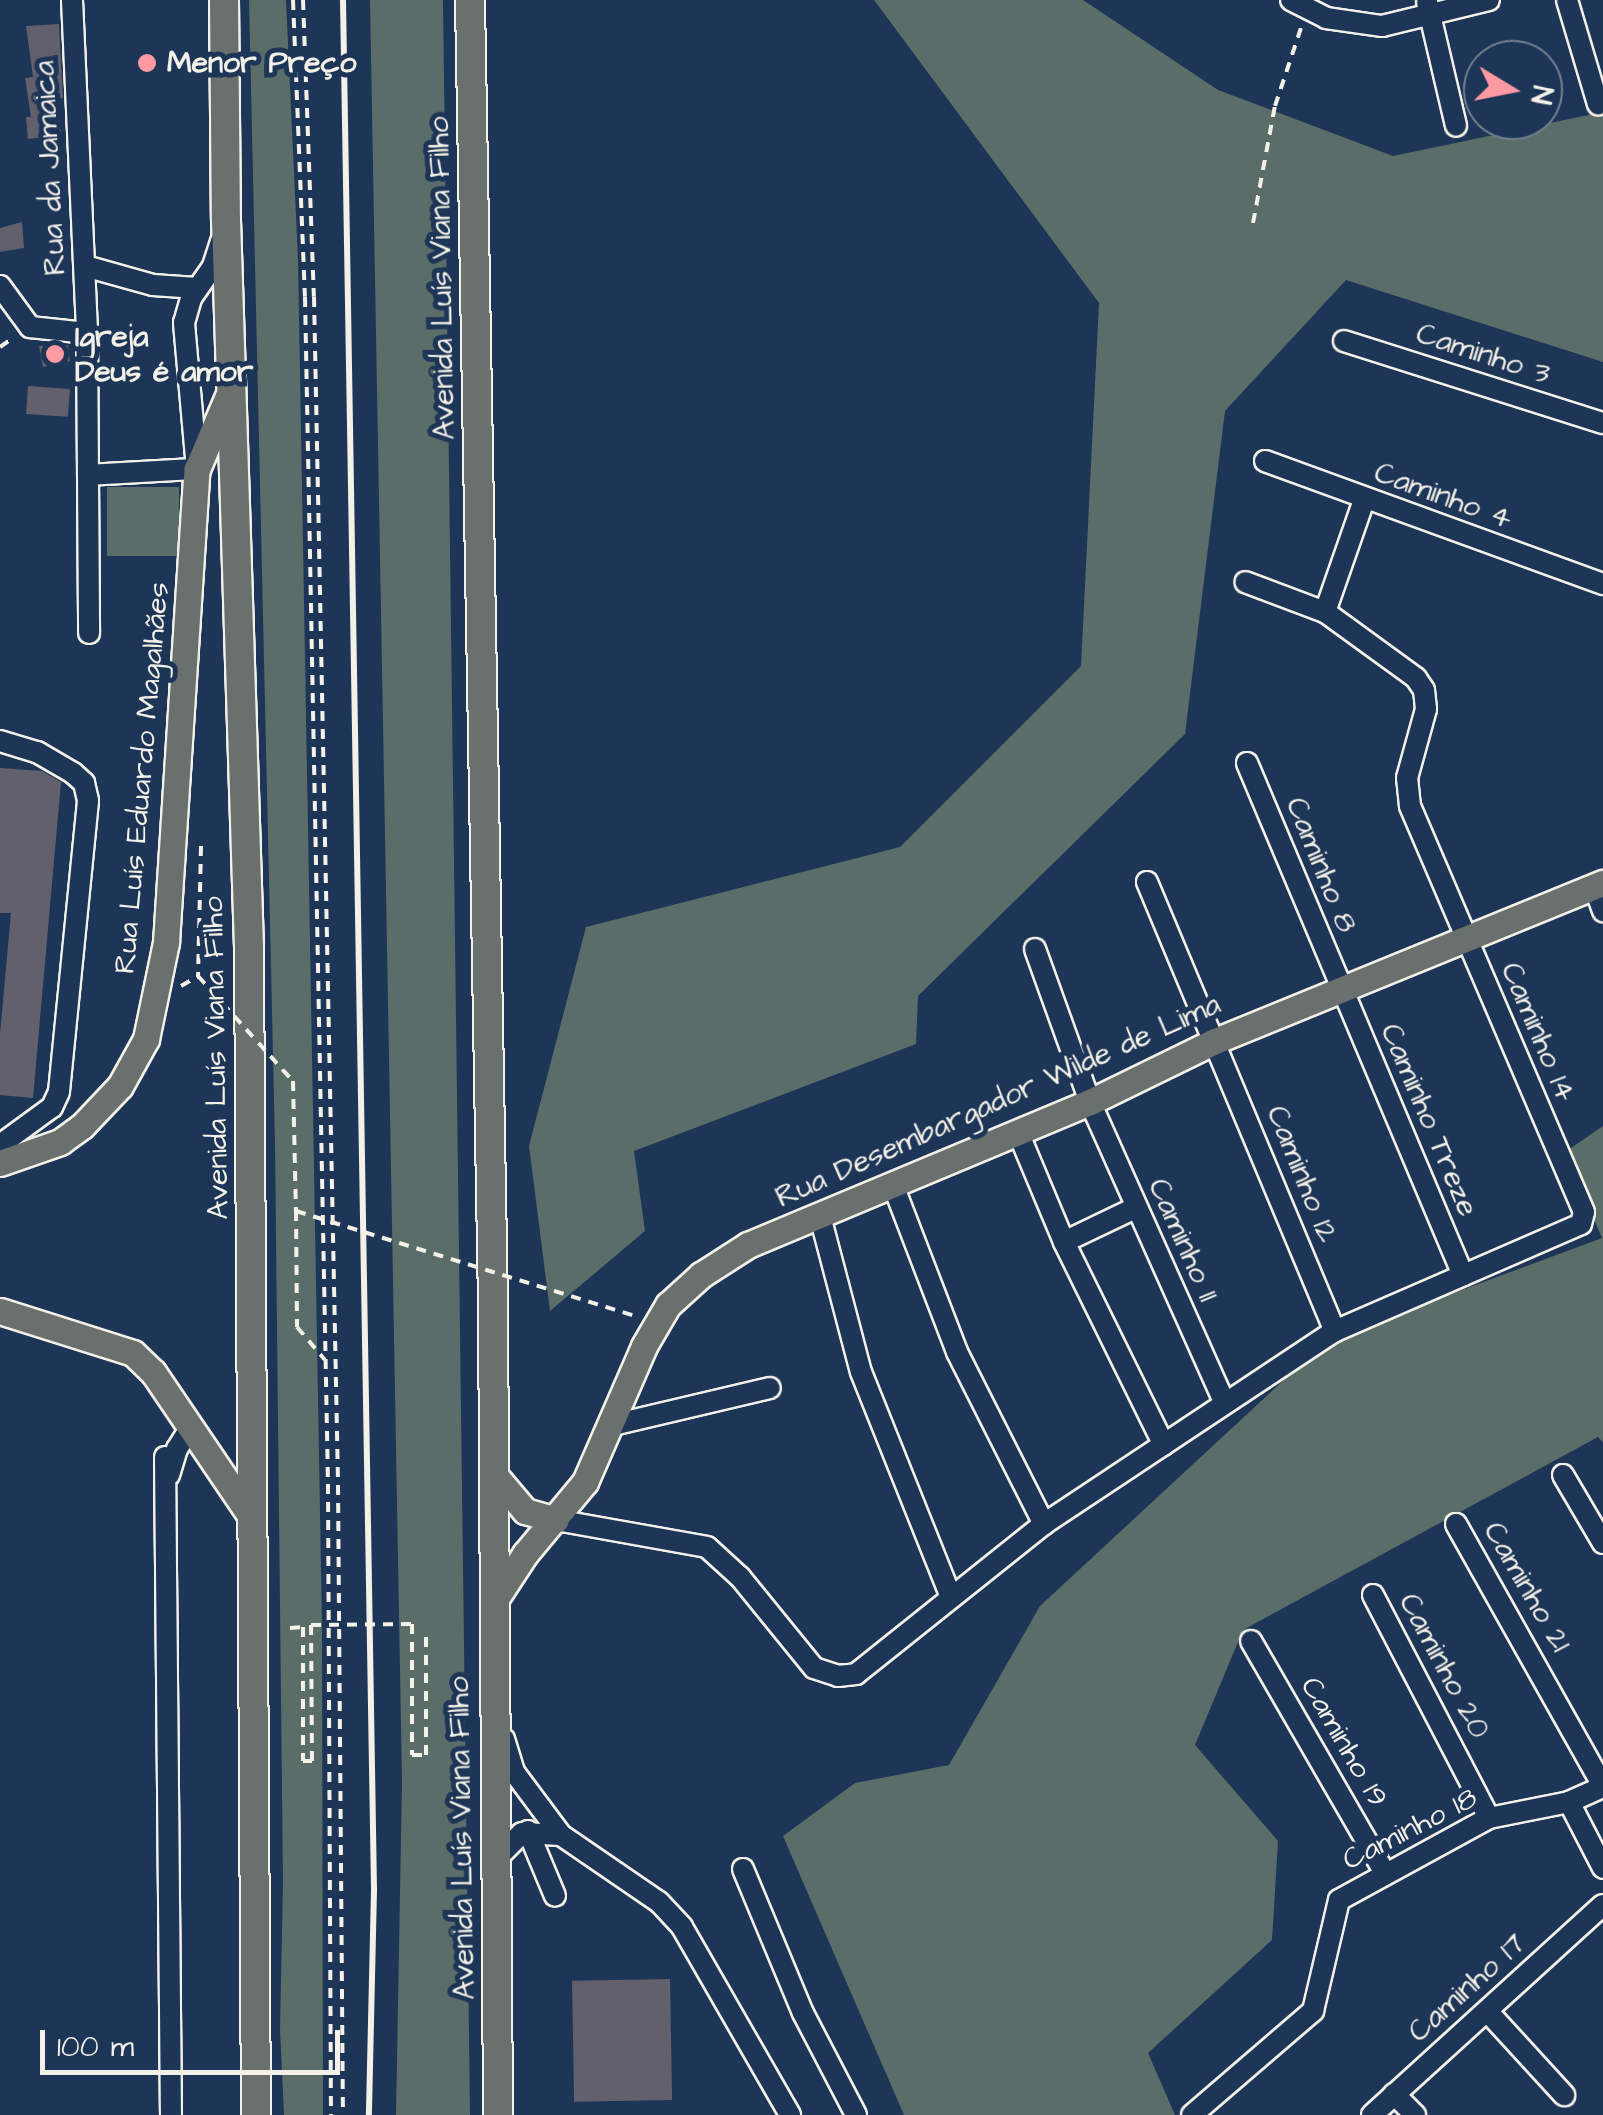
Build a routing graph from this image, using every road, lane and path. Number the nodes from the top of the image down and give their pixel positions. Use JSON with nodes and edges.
{"nodes":[{"id":1,"x":72,"y":0,"type":"edge"},
{"id":2,"x":224,"y":0,"type":"edge"},
{"id":3,"x":293,"y":0,"type":"edge"},
{"id":4,"x":303,"y":0,"type":"edge"},
{"id":5,"x":470,"y":0,"type":"edge"},
{"id":6,"x":1489,"y":0,"type":"edge"},
{"id":7,"x":1566,"y":0,"type":"edge"},
{"id":8,"x":1299,"y":5,"type":"edge"},
{"id":9,"x":1429,"y":6,"type":"edge"},
{"id":10,"x":1598,"y":104,"type":"dead end"},
{"id":11,"x":1456,"y":126,"type":"dead end"},
{"id":12,"x":226,"y":220,"type":"junction"},
{"id":13,"x":1253,"y":223,"type":"dead end"},
{"id":14,"x":85,"y":266,"type":"junction"},
{"id":15,"x":0,"y":286,"type":"edge"},
{"id":16,"x":197,"y":288,"type":"junction"},
{"id":17,"x":87,"y":333,"type":"junction"},
{"id":18,"x":1344,"y":341,"type":"dead end"},
{"id":19,"x":232,"y":388,"type":"junction"},
{"id":20,"x":1603,"y":423,"type":"edge"},
{"id":21,"x":1264,"y":461,"type":"dead end"},
{"id":22,"x":197,"y":470,"type":"junction"},
{"id":23,"x":88,"y":475,"type":"junction"},
{"id":24,"x":1364,"y":500,"type":"junction"},
{"id":25,"x":1245,"y":582,"type":"dead end"},
{"id":26,"x":1603,"y":584,"type":"edge"},
{"id":27,"x":1325,"y":612,"type":"junction"},
{"id":28,"x":89,"y":634,"type":"dead end"},
{"id":29,"x":0,"y":741,"type":"edge"},
{"id":30,"x":1247,"y":762,"type":"dead end"},
{"id":31,"x":201,"y":846,"type":"dead end"},
{"id":32,"x":1147,"y":882,"type":"dead end"},
{"id":33,"x":1601,"y":887,"type":"edge"},
{"id":34,"x":1465,"y":938,"type":"junction"},
{"id":35,"x":1035,"y":949,"type":"dead end"},
{"id":36,"x":198,"y":976,"type":"junction"},
{"id":37,"x":185,"y":985,"type":"dead end"},
{"id":38,"x":1340,"y":990,"type":"junction"},
{"id":39,"x":1215,"y":1040,"type":"junction"},
{"id":40,"x":1090,"y":1102,"type":"junction"},
{"id":41,"x":1018,"y":1132,"type":"junction"},
{"id":42,"x":0,"y":1145,"type":"edge"},
{"id":43,"x":0,"y":1163,"type":"edge"},
{"id":44,"x":893,"y":1185,"type":"junction"},
{"id":45,"x":1135,"y":1208,"type":"junction"},
{"id":46,"x":296,"y":1211,"type":"junction"},
{"id":47,"x":820,"y":1216,"type":"junction"},
{"id":48,"x":1064,"y":1242,"type":"junction"},
{"id":49,"x":1463,"y":1275,"type":"junction"},
{"id":50,"x":0,"y":1311,"type":"edge"},
{"id":51,"x":638,"y":1317,"type":"dead end"},
{"id":52,"x":1335,"y":1331,"type":"junction"},
{"id":53,"x":325,"y":1360,"type":"junction"},
{"id":54,"x":770,"y":1388,"type":"dead end"},
{"id":55,"x":1224,"y":1402,"type":"junction"},
{"id":56,"x":613,"y":1425,"type":"junction"},
{"id":57,"x":191,"y":1428,"type":"junction"},
{"id":58,"x":1164,"y":1445,"type":"junction"},
{"id":59,"x":493,"y":1473,"type":"junction"},
{"id":60,"x":1563,"y":1475,"type":"dead end"},
{"id":61,"x":251,"y":1516,"type":"junction"},
{"id":62,"x":556,"y":1520,"type":"junction"},
{"id":63,"x":1044,"y":1524,"type":"junction"},
{"id":64,"x":1456,"y":1524,"type":"dead end"},
{"id":65,"x":1603,"y":1543,"type":"edge"},
{"id":66,"x":1373,"y":1595,"type":"dead end"},
{"id":67,"x":951,"y":1597,"type":"junction"},
{"id":68,"x":493,"y":1603,"type":"junction"},
{"id":69,"x":290,"y":1628,"type":"dead end"},
{"id":70,"x":426,"y":1632,"type":"dead end"},
{"id":71,"x":1251,"y":1641,"type":"dead end"},
{"id":72,"x":493,"y":1688,"type":"junction"},
{"id":73,"x":1603,"y":1787,"type":"edge"},
{"id":74,"x":1569,"y":1802,"type":"junction"},
{"id":75,"x":1489,"y":1818,"type":"junction"},
{"id":76,"x":528,"y":1831,"type":"junction"},
{"id":77,"x":561,"y":1835,"type":"junction"},
{"id":78,"x":494,"y":1862,"type":"junction"},
{"id":79,"x":743,"y":1868,"type":"dead end"},
{"id":80,"x":1603,"y":1868,"type":"edge"},
{"id":81,"x":1385,"y":1873,"type":"junction"},
{"id":82,"x":555,"y":1896,"type":"dead end"},
{"id":83,"x":1603,"y":1904,"type":"edge"},
{"id":84,"x":1488,"y":2012,"type":"junction"},
{"id":85,"x":1394,"y":2094,"type":"junction"},
{"id":86,"x":1564,"y":2095,"type":"dead end"},
{"id":87,"x":171,"y":2115,"type":"edge"},
{"id":88,"x":256,"y":2115,"type":"edge"},
{"id":89,"x":331,"y":2115,"type":"edge"},
{"id":90,"x":343,"y":2115,"type":"edge"},
{"id":91,"x":498,"y":2115,"type":"edge"},
{"id":92,"x":790,"y":2115,"type":"edge"},
{"id":93,"x":856,"y":2115,"type":"edge"},
{"id":94,"x":1192,"y":2115,"type":"edge"},
{"id":95,"x":1372,"y":2115,"type":"edge"},
{"id":96,"x":1415,"y":2115,"type":"edge"}],
"edges":[{"from":1,"to":14,"type":"street","name":"Rua da Jamaica"},
{"from":2,"to":12,"type":"highway","name":"Avenida Luís Viana Filho"},
{"from":3,"to":53,"type":"path"},
{"from":4,"to":90,"type":"path"},
{"from":5,"to":59,"type":"highway","name":"Avenida Luís Viana Filho"},
{"from":6,"to":9,"type":"street"},
{"from":7,"to":10,"type":"street"},
{"from":8,"to":9,"type":"street"},
{"from":8,"to":13,"type":"path"},
{"from":9,"to":11,"type":"street"},
{"from":12,"to":16,"type":"street"},
{"from":12,"to":19,"type":"highway","name":"Avenida Luís Viana Filho"},
{"from":14,"to":16,"type":"street"},
{"from":14,"to":17,"type":"street","name":"Rua da Jamaica"},
{"from":15,"to":17,"type":"street"},
{"from":16,"to":22,"type":"street"},
{"from":17,"to":23,"type":"street","name":"Rua da Jamaica"},
{"from":18,"to":20,"type":"street","name":"Caminho 3"},
{"from":19,"to":22,"type":"main road","name":"Rua Luís Eduardo Magalhães"},
{"from":19,"to":61,"type":"highway","name":"Avenida Luís Viana Filho"},
{"from":21,"to":24,"type":"street","name":"Caminho 4"},
{"from":22,"to":23,"type":"street"},
{"from":22,"to":43,"type":"main road","name":"Rua Luís Eduardo Magalhães"},
{"from":23,"to":28,"type":"street","name":"Rua da Jamaica"},
{"from":24,"to":26,"type":"street","name":"Caminho 4"},
{"from":24,"to":27,"type":"street"},
{"from":25,"to":27,"type":"street"},
{"from":27,"to":34,"type":"street","name":"Caminho 14"},
{"from":29,"to":42,"type":"street"},
{"from":30,"to":38,"type":"street","name":"Caminho 8"},
{"from":31,"to":36,"type":"path","bridge":true},
{"from":32,"to":39,"type":"street","name":"Caminho 12"},
{"from":33,"to":34,"type":"main road","name":"Rua Desembargador Wilde de Lima"},
{"from":34,"to":38,"type":"main road","name":"Rua Desembargador Wilde de Lima"},
{"from":34,"to":49,"type":"street","name":"Caminho 14"},
{"from":35,"to":40,"type":"street","name":"Caminho 11"},
{"from":36,"to":37,"type":"path"},
{"from":36,"to":46,"type":"path","bridge":true},
{"from":38,"to":39,"type":"main road","name":"Rua Desembargador Wilde de Lima"},
{"from":38,"to":49,"type":"street","name":"Caminho Treze"},
{"from":39,"to":40,"type":"main road","name":"Rua Desembargador Wilde de Lima"},
{"from":39,"to":52,"type":"street","name":"Caminho 12"},
{"from":40,"to":41,"type":"main road","name":"Rua Desembargador Wilde de Lima"},
{"from":40,"to":45,"type":"street","name":"Caminho 11"},
{"from":41,"to":44,"type":"main road","name":"Rua Desembargador Wilde de Lima"},
{"from":41,"to":48,"type":"street"},
{"from":44,"to":47,"type":"main road","name":"Rua Desembargador Wilde de Lima"},
{"from":44,"to":63,"type":"street"},
{"from":45,"to":48,"type":"street"},
{"from":45,"to":55,"type":"street","name":"Caminho 11"},
{"from":46,"to":51,"type":"path","bridge":true},
{"from":46,"to":53,"type":"path"},
{"from":47,"to":56,"type":"main road","name":"Rua Desembargador Wilde de Lima"},
{"from":47,"to":67,"type":"street"},
{"from":48,"to":58,"type":"street"},
{"from":49,"to":52,"type":"street"},
{"from":50,"to":57,"type":"main road"},
{"from":52,"to":55,"type":"street"},
{"from":53,"to":89,"type":"path"},
{"from":54,"to":56,"type":"street"},
{"from":55,"to":58,"type":"street"},
{"from":56,"to":62,"type":"main road","name":"Rua Desembargador Wilde de Lima"},
{"from":57,"to":61,"type":"main road"},
{"from":57,"to":87,"type":"street"},
{"from":58,"to":63,"type":"street"},
{"from":59,"to":62,"type":"main road"},
{"from":59,"to":68,"type":"highway","name":"Avenida Luís Viana Filho"},
{"from":60,"to":65,"type":"street"},
{"from":61,"to":88,"type":"highway","name":"Avenida Luís Viana Filho"},
{"from":62,"to":67,"type":"street"},
{"from":62,"to":68,"type":"main road","name":"Rua Desembargador Wilde de Lima"},
{"from":63,"to":67,"type":"street"},
{"from":64,"to":73,"type":"street","name":"Caminho 21"},
{"from":66,"to":75,"type":"street","name":"Caminho 20"},
{"from":68,"to":72,"type":"highway","name":"Avenida Luís Viana Filho"},
{"from":69,"to":70,"type":"path","bridge":true},
{"from":71,"to":81,"type":"street","name":"Caminho 19"},
{"from":72,"to":77,"type":"street"},
{"from":72,"to":78,"type":"highway","name":"Avenida Luís Viana Filho"},
{"from":73,"to":74,"type":"street","name":"Caminho 18"},
{"from":74,"to":75,"type":"street","name":"Caminho 18"},
{"from":74,"to":80,"type":"street"},
{"from":75,"to":81,"type":"street","name":"Caminho 18"},
{"from":76,"to":77,"type":"street"},
{"from":76,"to":78,"type":"street"},
{"from":76,"to":82,"type":"street"},
{"from":77,"to":92,"type":"street"},
{"from":78,"to":91,"type":"highway","name":"Avenida Luís Viana Filho"},
{"from":79,"to":93,"type":"street"},
{"from":81,"to":94,"type":"street","name":"Caminho 18"},
{"from":83,"to":84,"type":"street","name":"Caminho 17"},
{"from":84,"to":85,"type":"street","name":"Caminho 17"},
{"from":84,"to":86,"type":"street"},
{"from":85,"to":95,"type":"street","name":"Caminho 17"},
{"from":85,"to":96,"type":"street"}]}
